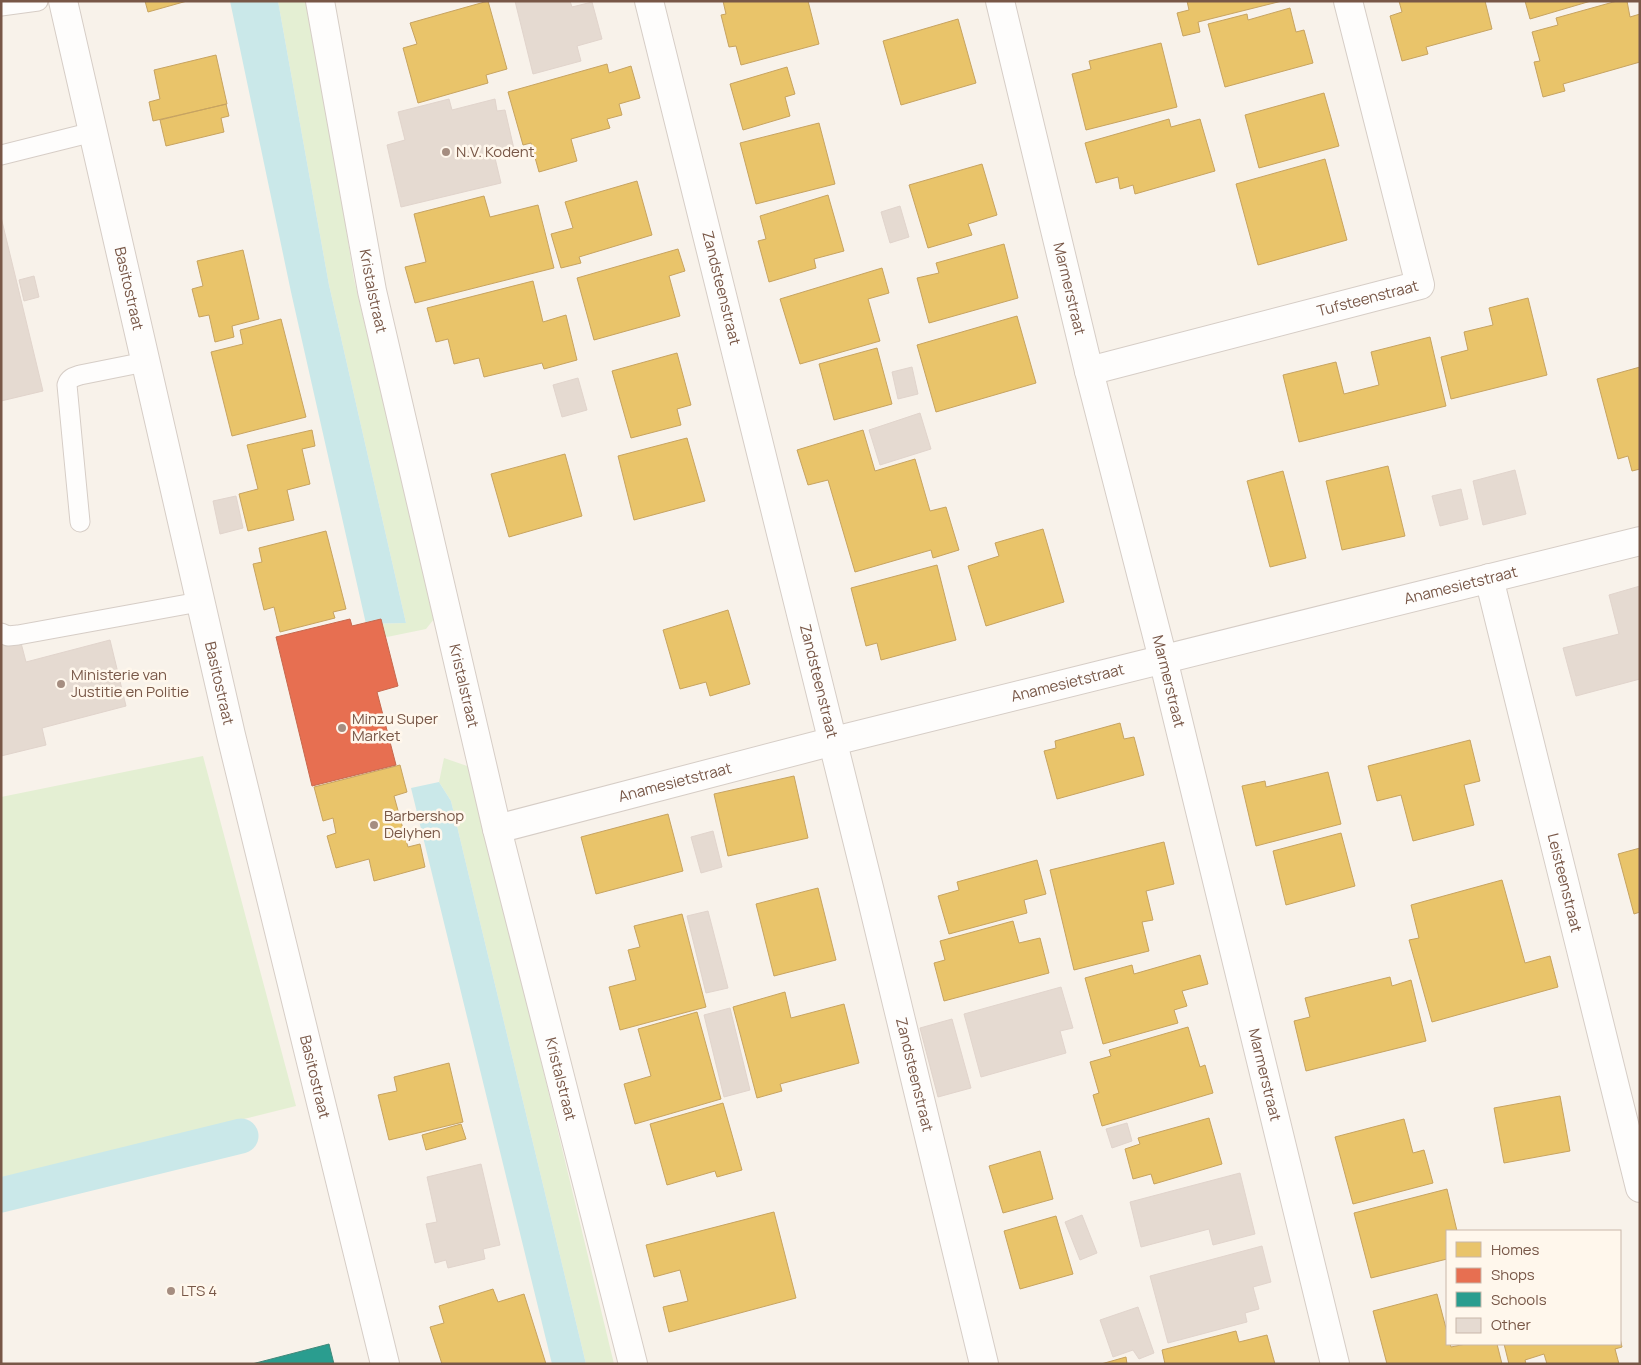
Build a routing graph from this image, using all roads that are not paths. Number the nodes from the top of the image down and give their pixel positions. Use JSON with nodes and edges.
{"nodes":[{"id":1,"x":38,"y":1,"type":"edge"},
{"id":2,"x":63,"y":1,"type":"edge"},
{"id":3,"x":320,"y":1,"type":"edge"},
{"id":4,"x":649,"y":1,"type":"edge"},
{"id":5,"x":1000,"y":1,"type":"edge"},
{"id":6,"x":1348,"y":1,"type":"edge"},
{"id":7,"x":1,"y":6,"type":"edge"},
{"id":8,"x":93,"y":132,"type":"junction"},
{"id":9,"x":1,"y":155,"type":"edge"},
{"id":10,"x":145,"y":362,"type":"junction"},
{"id":11,"x":1089,"y":371,"type":"junction"},
{"id":12,"x":80,"y":522,"type":"dead end"},
{"id":13,"x":1640,"y":542,"type":"edge"},
{"id":14,"x":1489,"y":578,"type":"junction"},
{"id":15,"x":199,"y":602,"type":"junction"},
{"id":16,"x":1,"y":633,"type":"edge"},
{"id":17,"x":1163,"y":659,"type":"junction"},
{"id":18,"x":834,"y":741,"type":"junction"},
{"id":19,"x":497,"y":828,"type":"junction"},
{"id":20,"x":1640,"y":1188,"type":"edge"},
{"id":21,"x":385,"y":1364,"type":"edge"},
{"id":22,"x":633,"y":1364,"type":"edge"},
{"id":23,"x":984,"y":1364,"type":"edge"},
{"id":24,"x":1335,"y":1364,"type":"edge"}],
"edges":[{"from":1,"to":7,"type":"lane"},
{"from":2,"to":8,"type":"street","name":"Basitostraat"},
{"from":3,"to":19,"type":"street","name":"Kristalstraat"},
{"from":4,"to":18,"type":"street","name":"Zandsteenstraat"},
{"from":5,"to":11,"type":"street","name":"Marmerstraat"},
{"from":6,"to":11,"type":"street","name":"Tufsteenstraat"},
{"from":8,"to":9,"type":"lane"},
{"from":8,"to":10,"type":"street","name":"Basitostraat"},
{"from":10,"to":12,"type":"lane"},
{"from":10,"to":15,"type":"street","name":"Basitostraat"},
{"from":11,"to":17,"type":"street","name":"Marmerstraat"},
{"from":13,"to":14,"type":"street","name":"Anamesietstraat"},
{"from":14,"to":17,"type":"street","name":"Anamesietstraat"},
{"from":14,"to":20,"type":"street","name":"Leisteenstraat"},
{"from":15,"to":16,"type":"lane"},
{"from":15,"to":21,"type":"street","name":"Basitostraat"},
{"from":17,"to":18,"type":"street","name":"Anamesietstraat"},
{"from":17,"to":24,"type":"street","name":"Marmerstraat"},
{"from":18,"to":19,"type":"street","name":"Anamesietstraat"},
{"from":18,"to":23,"type":"street","name":"Zandsteenstraat"},
{"from":19,"to":22,"type":"street","name":"Kristalstraat"}]}
